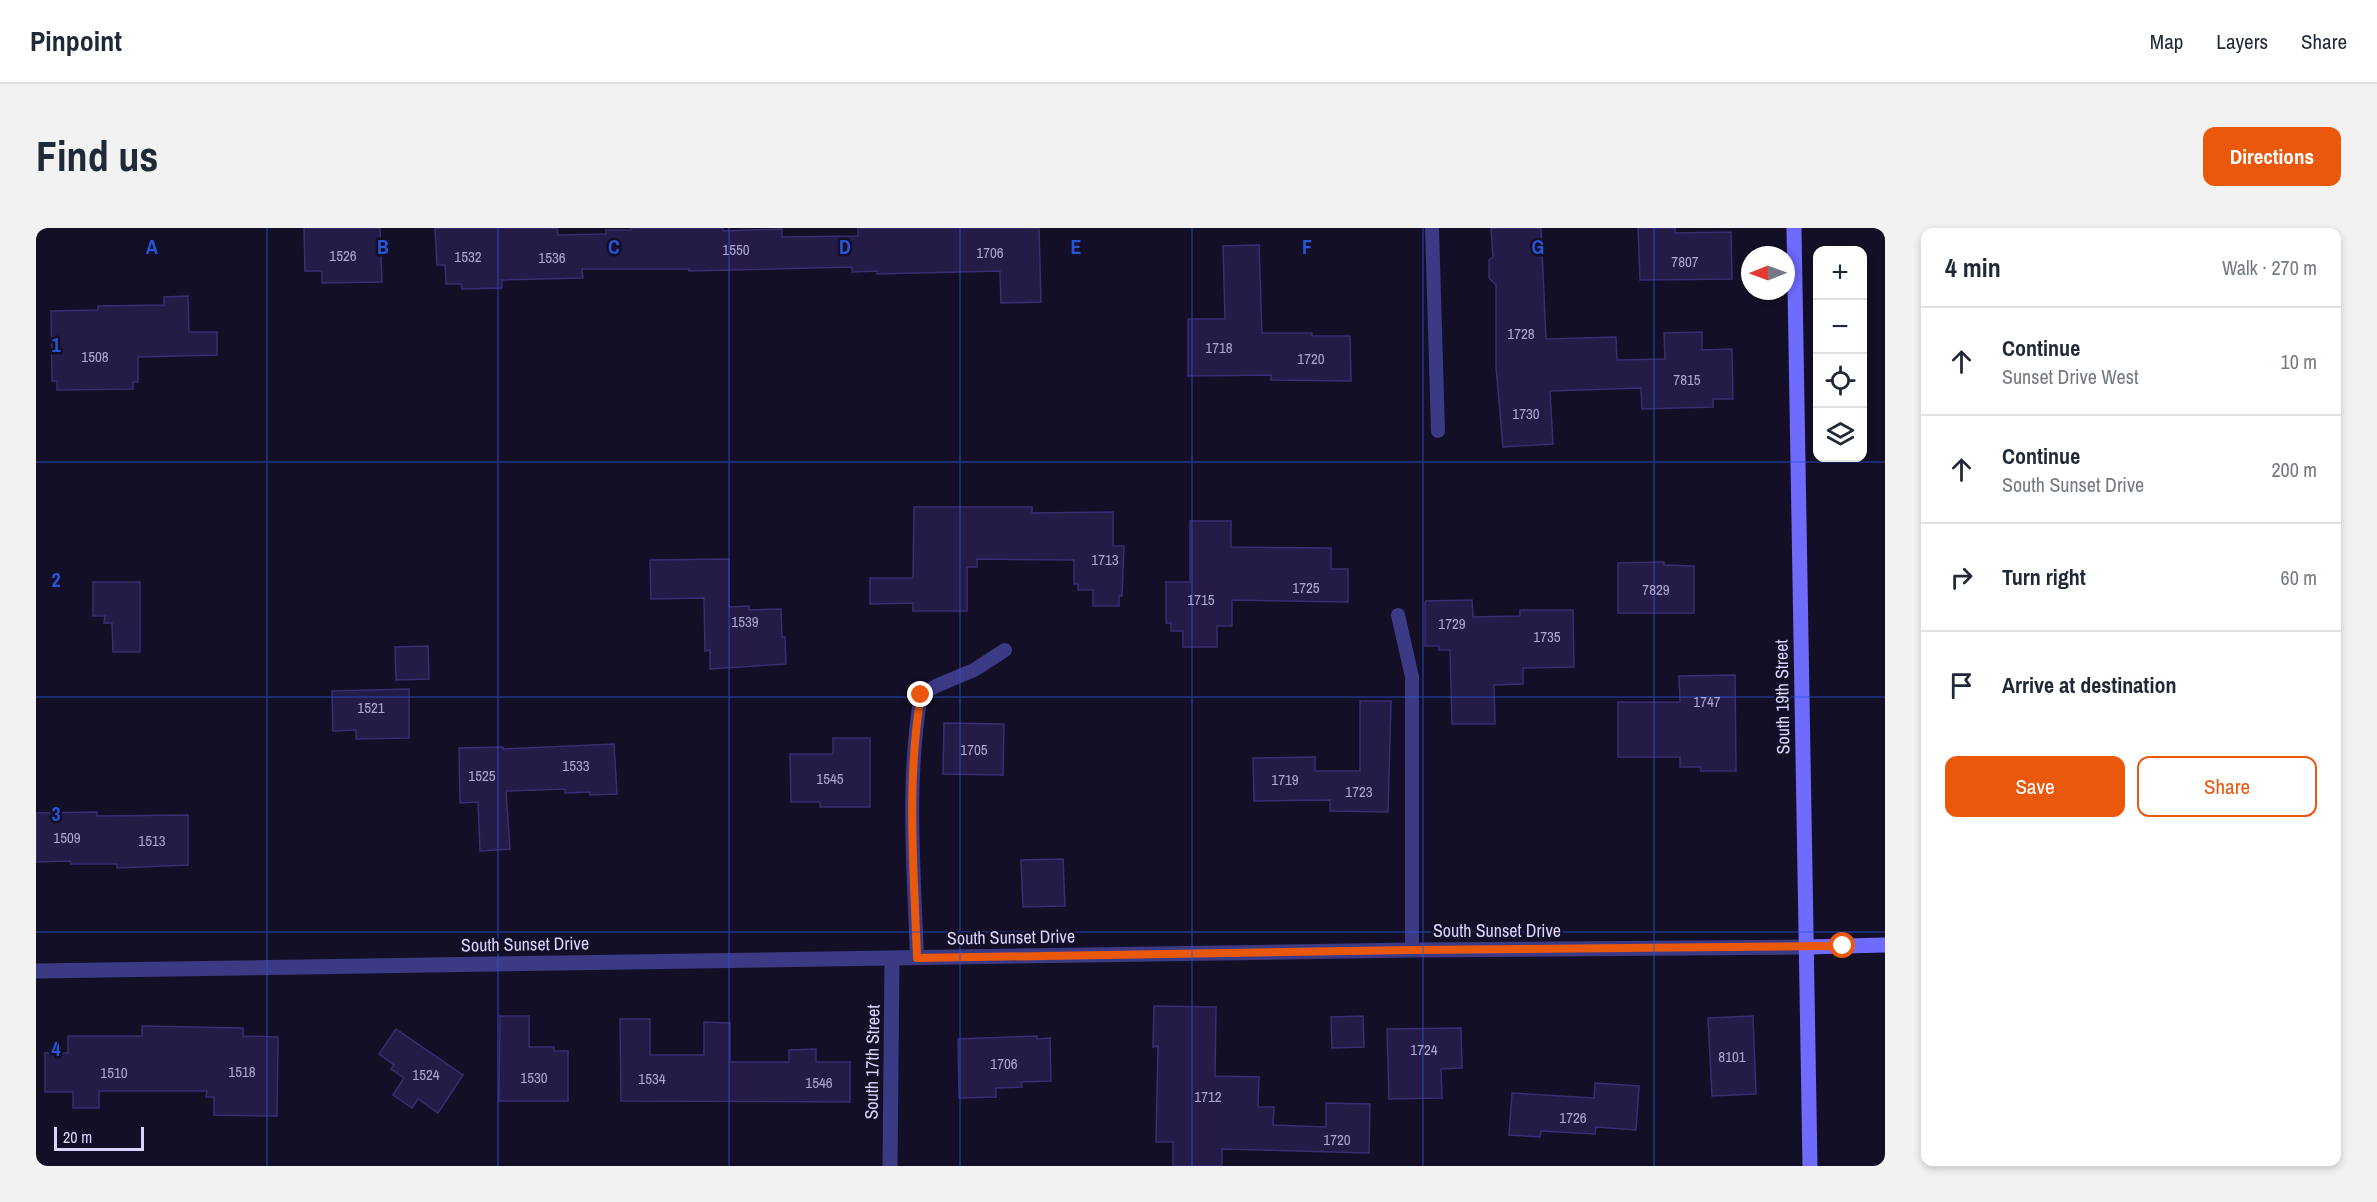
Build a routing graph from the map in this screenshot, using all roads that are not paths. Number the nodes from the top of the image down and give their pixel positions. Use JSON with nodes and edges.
{"nodes":[{"id":1,"x":1432,"y":228,"type":"edge"},
{"id":2,"x":1794,"y":228,"type":"edge"},
{"id":3,"x":1438,"y":431,"type":"dead end"},
{"id":4,"x":1398,"y":615,"type":"dead end"},
{"id":5,"x":1005,"y":650,"type":"dead end"},
{"id":6,"x":1885,"y":945,"type":"edge"},
{"id":7,"x":1806,"y":947,"type":"junction"},
{"id":8,"x":1412,"y":950,"type":"junction"},
{"id":9,"x":892,"y":958,"type":"junction"},
{"id":10,"x":917,"y":958,"type":"junction"},
{"id":11,"x":36,"y":970,"type":"edge"},
{"id":12,"x":890,"y":1166,"type":"edge"},
{"id":13,"x":1810,"y":1166,"type":"edge"}],
"edges":[{"from":1,"to":3,"type":"lane"},
{"from":2,"to":7,"type":"street","name":"South 19th Street"},
{"from":4,"to":8,"type":"lane"},
{"from":5,"to":10,"type":"lane"},
{"from":6,"to":7,"type":"street"},
{"from":7,"to":8,"type":"street","name":"South Sunset Drive"},
{"from":7,"to":13,"type":"street","name":"South 19th Street"},
{"from":8,"to":10,"type":"street","name":"South Sunset Drive"},
{"from":9,"to":10,"type":"street","name":"South Sunset Drive"},
{"from":9,"to":11,"type":"street","name":"South Sunset Drive"},
{"from":9,"to":12,"type":"street","name":"South 17th Street"}]}
